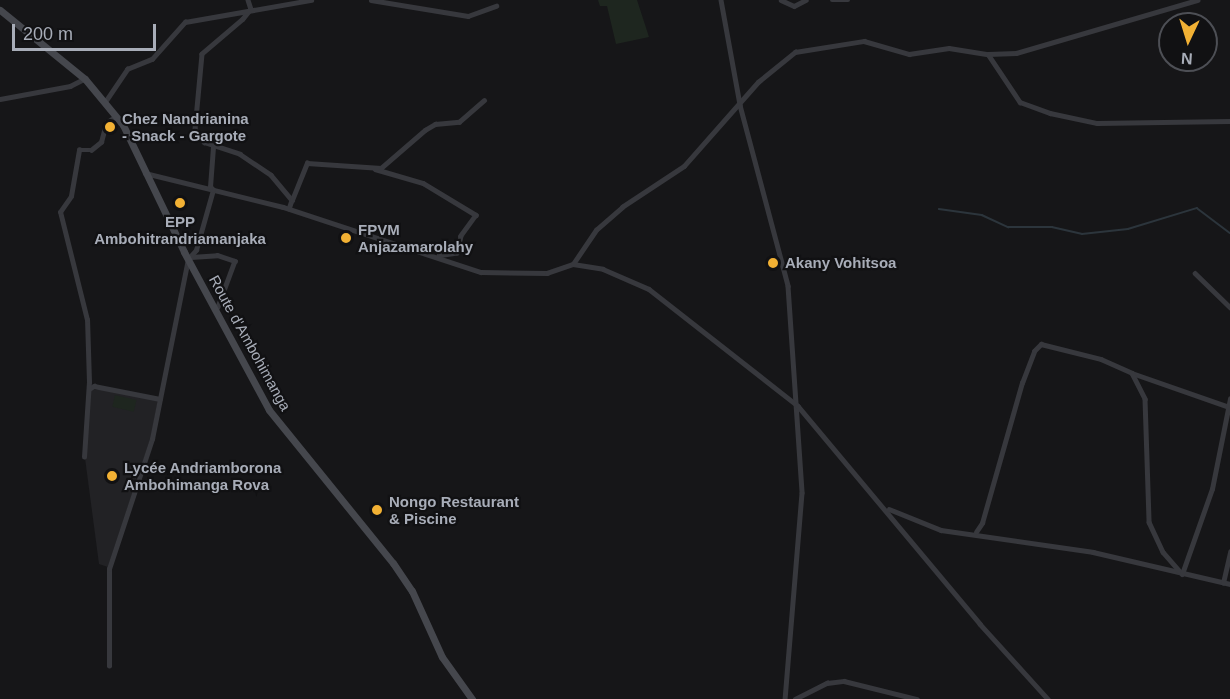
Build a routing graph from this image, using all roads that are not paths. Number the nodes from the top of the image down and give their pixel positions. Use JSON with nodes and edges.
{"nodes":[{"id":1,"x":248,"y":0,"type":"edge"},
{"id":2,"x":311,"y":0,"type":"edge"},
{"id":3,"x":371,"y":0,"type":"edge"},
{"id":4,"x":721,"y":0,"type":"edge"},
{"id":5,"x":781,"y":0,"type":"edge"},
{"id":6,"x":806,"y":0,"type":"edge"},
{"id":7,"x":832,"y":0,"type":"edge"},
{"id":8,"x":848,"y":0,"type":"edge"},
{"id":9,"x":1197,"y":0,"type":"edge"},
{"id":10,"x":496,"y":6,"type":"dead end"},
{"id":11,"x":251,"y":9,"type":"junction"},
{"id":12,"x":0,"y":10,"type":"edge"},
{"id":13,"x":988,"y":54,"type":"junction"},
{"id":14,"x":85,"y":79,"type":"junction"},
{"id":15,"x":0,"y":99,"type":"edge"},
{"id":16,"x":484,"y":100,"type":"dead end"},
{"id":17,"x":105,"y":102,"type":"junction"},
{"id":18,"x":740,"y":105,"type":"junction"},
{"id":19,"x":116,"y":116,"type":"junction"},
{"id":20,"x":1230,"y":121,"type":"edge"},
{"id":21,"x":213,"y":147,"type":"junction"},
{"id":22,"x":375,"y":169,"type":"junction"},
{"id":23,"x":145,"y":173,"type":"junction"},
{"id":24,"x":213,"y":190,"type":"junction"},
{"id":25,"x":292,"y":200,"type":"junction"},
{"id":26,"x":290,"y":209,"type":"junction"},
{"id":27,"x":435,"y":256,"type":"junction"},
{"id":28,"x":189,"y":258,"type":"junction"},
{"id":29,"x":573,"y":264,"type":"junction"},
{"id":30,"x":1195,"y":273,"type":"dead end"},
{"id":31,"x":218,"y":307,"type":"dead end"},
{"id":32,"x":1230,"y":307,"type":"edge"},
{"id":33,"x":1132,"y":373,"type":"junction"},
{"id":34,"x":89,"y":389,"type":"junction"},
{"id":35,"x":160,"y":399,"type":"junction"},
{"id":36,"x":1230,"y":400,"type":"edge"},
{"id":37,"x":798,"y":406,"type":"junction"},
{"id":38,"x":1229,"y":407,"type":"edge"},
{"id":39,"x":84,"y":457,"type":"dead end"},
{"id":40,"x":885,"y":507,"type":"junction"},
{"id":41,"x":976,"y":532,"type":"junction"},
{"id":42,"x":1230,"y":552,"type":"edge"},
{"id":43,"x":1182,"y":574,"type":"junction"},
{"id":44,"x":1223,"y":583,"type":"junction"},
{"id":45,"x":1230,"y":584,"type":"edge"},
{"id":46,"x":109,"y":666,"type":"dead end"},
{"id":47,"x":472,"y":699,"type":"edge"},
{"id":48,"x":784,"y":699,"type":"edge"},
{"id":49,"x":795,"y":699,"type":"edge"},
{"id":50,"x":916,"y":699,"type":"edge"},
{"id":51,"x":1048,"y":699,"type":"edge"}],
"edges":[{"from":1,"to":11,"type":"street"},
{"from":2,"to":11,"type":"street"},
{"from":3,"to":10,"type":"street"},
{"from":4,"to":18,"type":"street"},
{"from":5,"to":6,"type":"street"},
{"from":7,"to":8,"type":"street"},
{"from":9,"to":13,"type":"street"},
{"from":11,"to":17,"type":"street"},
{"from":11,"to":21,"type":"street"},
{"from":12,"to":14,"type":"street","name":"Route d'Ambohimanga"},
{"from":13,"to":18,"type":"street"},
{"from":13,"to":20,"type":"street"},
{"from":14,"to":15,"type":"street"},
{"from":14,"to":17,"type":"street","name":"Route d'Ambohimanga"},
{"from":16,"to":22,"type":"street"},
{"from":17,"to":19,"type":"street","name":"Route d'Ambohimanga"},
{"from":18,"to":29,"type":"street"},
{"from":18,"to":37,"type":"street"},
{"from":19,"to":23,"type":"street","name":"Route d'Ambohimanga"},
{"from":19,"to":34,"type":"street"},
{"from":21,"to":24,"type":"street"},
{"from":21,"to":25,"type":"street"},
{"from":22,"to":25,"type":"street"},
{"from":22,"to":27,"type":"street"},
{"from":23,"to":24,"type":"street"},
{"from":23,"to":28,"type":"street","name":"Route d'Ambohimanga"},
{"from":24,"to":26,"type":"street"},
{"from":24,"to":28,"type":"street"},
{"from":25,"to":26,"type":"street"},
{"from":26,"to":27,"type":"street"},
{"from":27,"to":29,"type":"street"},
{"from":28,"to":31,"type":"street"},
{"from":28,"to":35,"type":"street"},
{"from":28,"to":47,"type":"street","name":"Route d'Ambohimanga"},
{"from":29,"to":37,"type":"street"},
{"from":30,"to":32,"type":"street"},
{"from":33,"to":38,"type":"street"},
{"from":33,"to":41,"type":"street"},
{"from":33,"to":43,"type":"street"},
{"from":34,"to":35,"type":"street"},
{"from":34,"to":39,"type":"street"},
{"from":35,"to":46,"type":"street"},
{"from":36,"to":38,"type":"street"},
{"from":37,"to":40,"type":"street"},
{"from":37,"to":48,"type":"street"},
{"from":38,"to":43,"type":"street"},
{"from":40,"to":41,"type":"street"},
{"from":40,"to":51,"type":"street"},
{"from":41,"to":43,"type":"street"},
{"from":42,"to":44,"type":"street"},
{"from":43,"to":44,"type":"street"},
{"from":44,"to":45,"type":"street"},
{"from":49,"to":50,"type":"street"}]}
